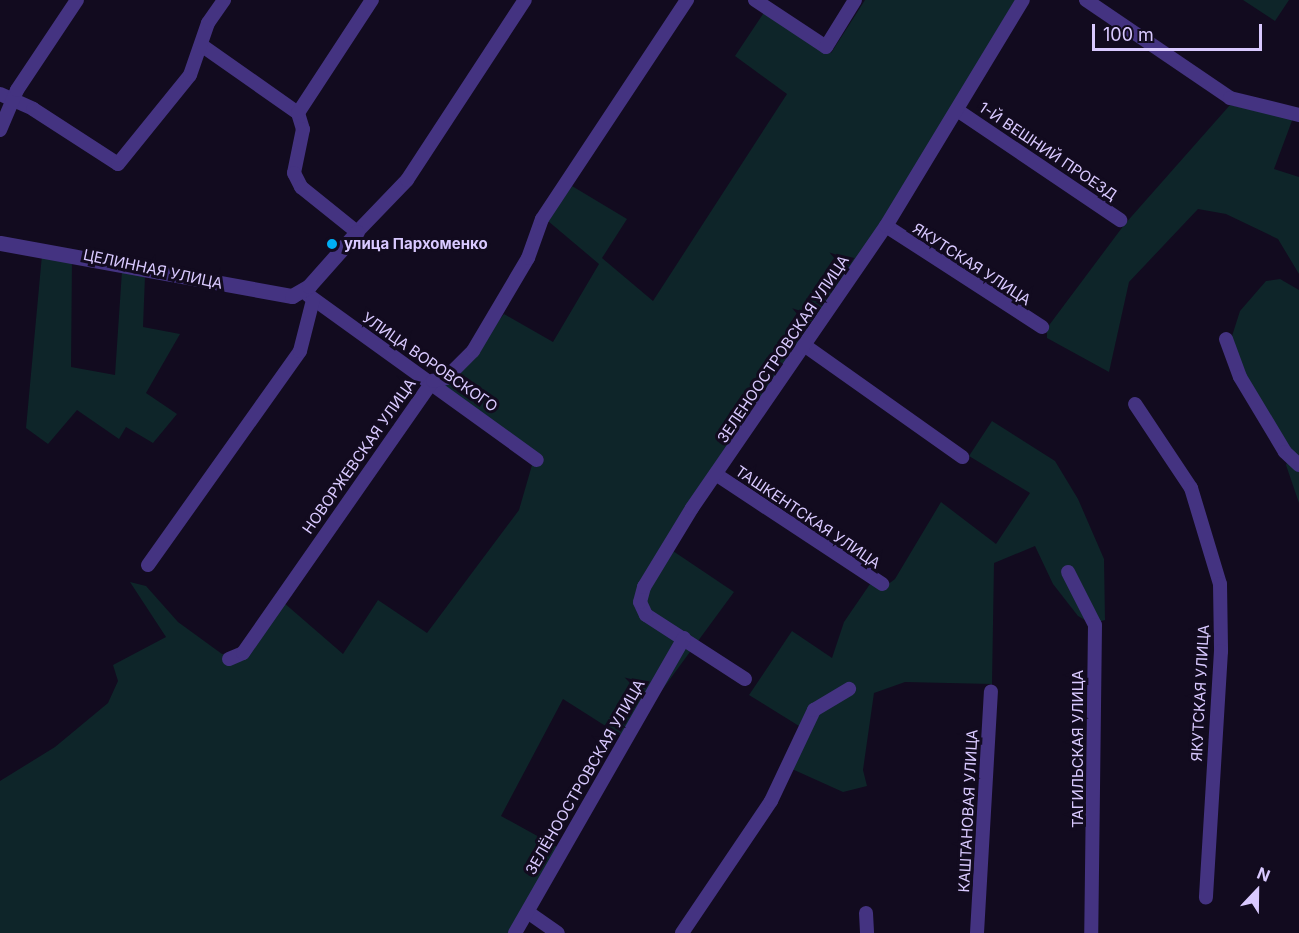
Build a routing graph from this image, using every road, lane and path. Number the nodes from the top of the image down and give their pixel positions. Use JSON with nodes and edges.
{"nodes":[{"id":1,"x":77,"y":0,"type":"edge"},
{"id":2,"x":224,"y":0,"type":"edge"},
{"id":3,"x":372,"y":0,"type":"edge"},
{"id":4,"x":525,"y":0,"type":"edge"},
{"id":5,"x":687,"y":0,"type":"edge"},
{"id":6,"x":755,"y":0,"type":"edge"},
{"id":7,"x":855,"y":0,"type":"edge"},
{"id":8,"x":1023,"y":0,"type":"edge"},
{"id":9,"x":1086,"y":0,"type":"edge"},
{"id":10,"x":204,"y":47,"type":"junction"},
{"id":11,"x":0,"y":94,"type":"edge"},
{"id":12,"x":14,"y":102,"type":"junction"},
{"id":13,"x":957,"y":110,"type":"junction"},
{"id":14,"x":298,"y":113,"type":"junction"},
{"id":15,"x":1299,"y":115,"type":"edge"},
{"id":16,"x":0,"y":130,"type":"edge"},
{"id":17,"x":1120,"y":220,"type":"dead end"},
{"id":18,"x":886,"y":226,"type":"junction"},
{"id":19,"x":357,"y":232,"type":"junction"},
{"id":20,"x":0,"y":243,"type":"edge"},
{"id":21,"x":309,"y":296,"type":"junction"},
{"id":22,"x":1042,"y":327,"type":"dead end"},
{"id":23,"x":1226,"y":339,"type":"dead end"},
{"id":24,"x":804,"y":345,"type":"junction"},
{"id":25,"x":433,"y":381,"type":"junction"},
{"id":26,"x":1135,"y":405,"type":"dead end"},
{"id":27,"x":962,"y":457,"type":"dead end"},
{"id":28,"x":537,"y":460,"type":"dead end"},
{"id":29,"x":1299,"y":465,"type":"edge"},
{"id":30,"x":717,"y":475,"type":"junction"},
{"id":31,"x":148,"y":565,"type":"dead end"},
{"id":32,"x":1068,"y":572,"type":"dead end"},
{"id":33,"x":882,"y":584,"type":"dead end"},
{"id":34,"x":684,"y":638,"type":"junction"},
{"id":35,"x":229,"y":659,"type":"dead end"},
{"id":36,"x":745,"y":679,"type":"dead end"},
{"id":37,"x":849,"y":689,"type":"dead end"},
{"id":38,"x":992,"y":691,"type":"dead end"},
{"id":39,"x":1206,"y":898,"type":"dead end"},
{"id":40,"x":529,"y":913,"type":"junction"},
{"id":41,"x":866,"y":913,"type":"dead end"},
{"id":42,"x":514,"y":933,"type":"edge"},
{"id":43,"x":558,"y":933,"type":"edge"},
{"id":44,"x":682,"y":933,"type":"edge"},
{"id":45,"x":867,"y":933,"type":"edge"},
{"id":46,"x":977,"y":933,"type":"edge"},
{"id":47,"x":1091,"y":933,"type":"edge"}],
"edges":[{"from":1,"to":12,"type":"street"},
{"from":2,"to":10,"type":"street"},
{"from":3,"to":14,"type":"street"},
{"from":4,"to":19,"type":"street"},
{"from":5,"to":25,"type":"street","name":"НОВОРЖЕВСКАЯ УЛИЦА"},
{"from":6,"to":7,"type":"street"},
{"from":8,"to":13,"type":"street","name":"ЗЕЛЕНООСТРОВСКАЯ УЛИЦА"},
{"from":9,"to":15,"type":"street"},
{"from":10,"to":12,"type":"street"},
{"from":10,"to":14,"type":"street"},
{"from":11,"to":12,"type":"street"},
{"from":12,"to":16,"type":"street"},
{"from":13,"to":17,"type":"street","name":"1-Й ВЕШНИЙ ПРОЕЗД"},
{"from":13,"to":18,"type":"street","name":"ЗЕЛЕНООСТРОВСКАЯ УЛИЦА"},
{"from":14,"to":19,"type":"street"},
{"from":18,"to":22,"type":"street","name":"ЯКУТСКАЯ УЛИЦА"},
{"from":18,"to":24,"type":"street","name":"ЗЕЛЕНООСТРОВСКАЯ УЛИЦА"},
{"from":19,"to":21,"type":"street"},
{"from":20,"to":21,"type":"street","name":"ЦЕЛИННАЯ УЛИЦА"},
{"from":21,"to":25,"type":"street","name":"УЛИЦА ВОРОВСКОГО"},
{"from":21,"to":31,"type":"street"},
{"from":23,"to":29,"type":"street"},
{"from":24,"to":27,"type":"street"},
{"from":24,"to":30,"type":"street","name":"ЗЕЛЕНООСТРОВСКАЯ УЛИЦА"},
{"from":25,"to":28,"type":"street","name":"УЛИЦА ВОРОВСКОГО"},
{"from":25,"to":35,"type":"street","name":"НОВОРЖЕВСКАЯ УЛИЦА"},
{"from":26,"to":39,"type":"street","name":"ЯКУТСКАЯ УЛИЦА"},
{"from":30,"to":33,"type":"street","name":"ТАШКЕНТСКАЯ УЛИЦА"},
{"from":30,"to":34,"type":"street","name":"ЗЕЛЕНООСТРОВСКАЯ УЛИЦА"},
{"from":32,"to":47,"type":"street","name":"ТАГИЛЬСКАЯ УЛИЦА"},
{"from":34,"to":36,"type":"street","name":"ЗЕЛЕНООСТРОВСКАЯ УЛИЦА"},
{"from":34,"to":40,"type":"street","name":"ЗЕЛЁНООСТРОВСКАЯ УЛИЦА"},
{"from":37,"to":44,"type":"street"},
{"from":38,"to":46,"type":"street","name":"КАШТАНОВАЯ УЛИЦА"},
{"from":40,"to":42,"type":"street","name":"ЗЕЛЁНООСТРОВСКАЯ УЛИЦА"},
{"from":40,"to":43,"type":"street"},
{"from":41,"to":45,"type":"street"}]}
